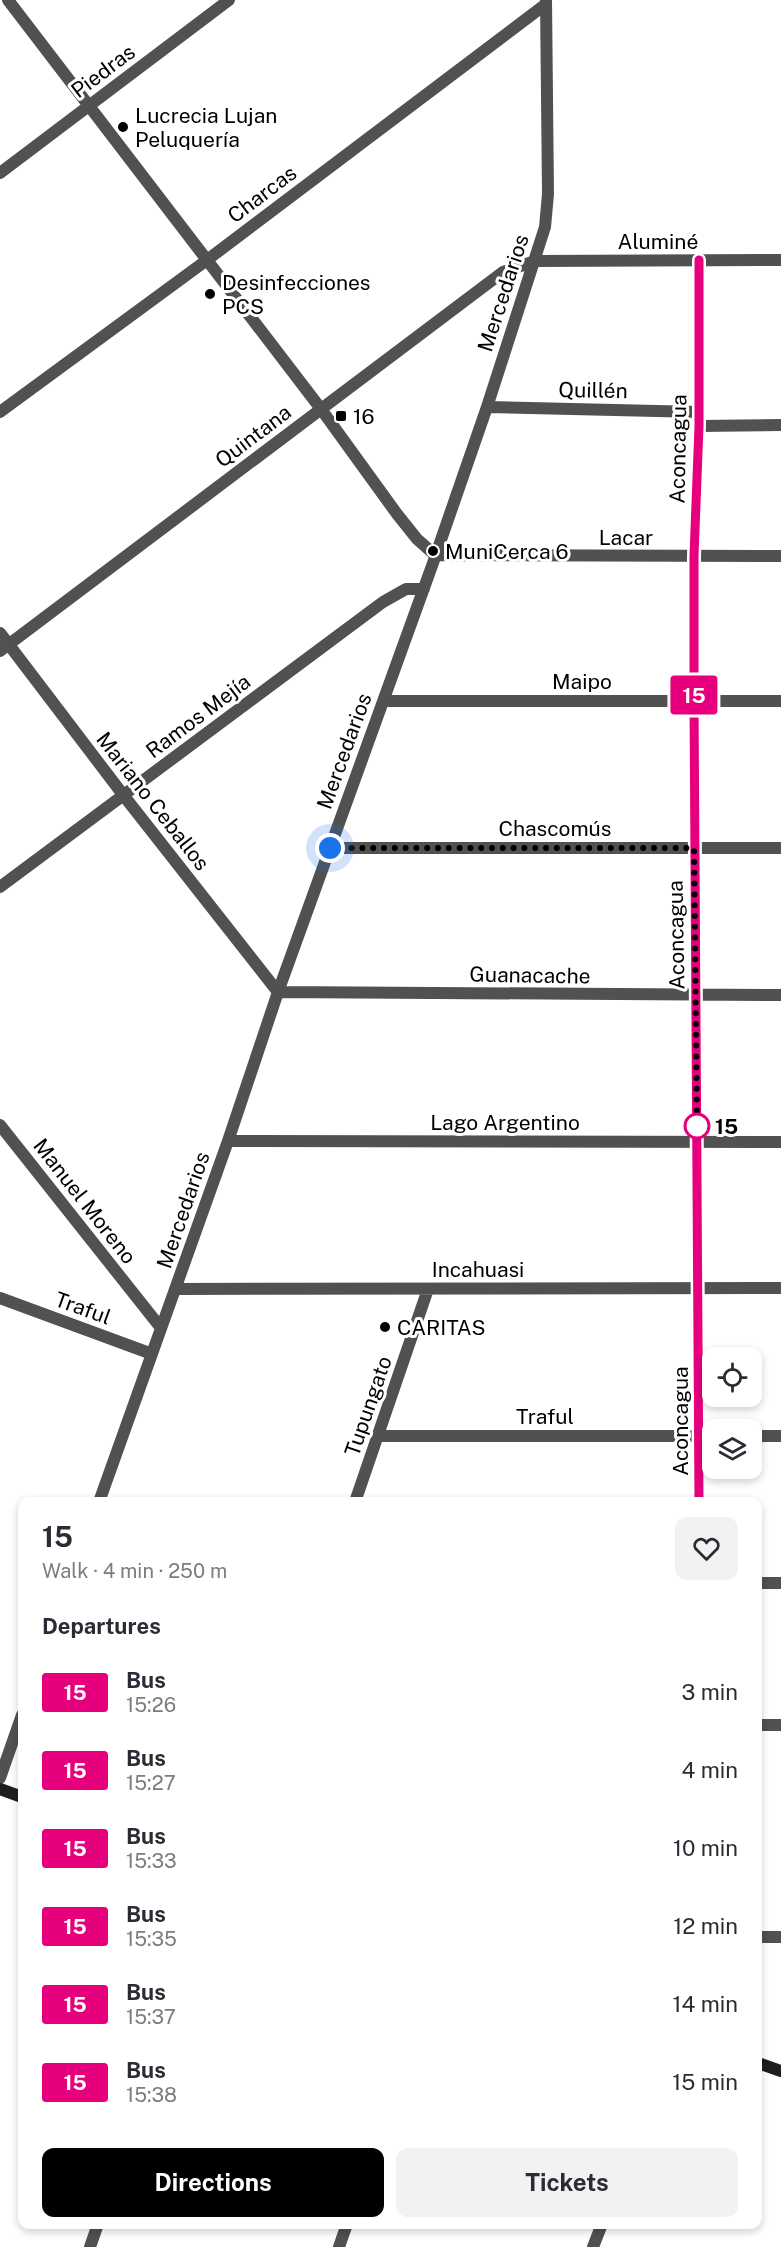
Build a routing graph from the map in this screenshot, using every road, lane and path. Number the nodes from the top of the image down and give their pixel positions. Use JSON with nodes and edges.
{"nodes":[{"id":1,"x":8,"y":0,"type":"edge"},
{"id":2,"x":229,"y":0,"type":"edge"},
{"id":3,"x":546,"y":2,"type":"edge"},
{"id":4,"x":90,"y":106,"type":"junction"},
{"id":5,"x":0,"y":173,"type":"edge"},
{"id":6,"x":207,"y":260,"type":"junction"},
{"id":7,"x":699,"y":260,"type":"junction"},
{"id":8,"x":781,"y":260,"type":"edge"},
{"id":9,"x":535,"y":261,"type":"junction"},
{"id":10,"x":487,"y":407,"type":"junction"},
{"id":11,"x":321,"y":409,"type":"junction"},
{"id":12,"x":0,"y":412,"type":"edge"},
{"id":13,"x":699,"y":412,"type":"junction"},
{"id":14,"x":781,"y":425,"type":"edge"},
{"id":15,"x":699,"y":426,"type":"junction"},
{"id":16,"x":435,"y":555,"type":"junction"},
{"id":17,"x":694,"y":556,"type":"junction"},
{"id":18,"x":781,"y":556,"type":"edge"},
{"id":19,"x":424,"y":589,"type":"junction"},
{"id":20,"x":0,"y":633,"type":"edge"},
{"id":21,"x":4,"y":648,"type":"edge"},
{"id":22,"x":384,"y":701,"type":"junction"},
{"id":23,"x":694,"y":701,"type":"junction"},
{"id":24,"x":781,"y":701,"type":"edge"},
{"id":25,"x":124,"y":796,"type":"junction"},
{"id":26,"x":330,"y":848,"type":"junction"},
{"id":27,"x":694,"y":848,"type":"junction"},
{"id":28,"x":781,"y":848,"type":"edge"},
{"id":29,"x":0,"y":887,"type":"edge"},
{"id":30,"x":278,"y":992,"type":"junction"},
{"id":31,"x":781,"y":995,"type":"edge"},
{"id":32,"x":696,"y":996,"type":"junction"},
{"id":33,"x":0,"y":1125,"type":"edge"},
{"id":34,"x":228,"y":1141,"type":"junction"},
{"id":35,"x":697,"y":1142,"type":"junction"},
{"id":36,"x":781,"y":1142,"type":"edge"},
{"id":37,"x":699,"y":1288,"type":"junction"},
{"id":38,"x":781,"y":1288,"type":"edge"},
{"id":39,"x":176,"y":1289,"type":"junction"},
{"id":40,"x":428,"y":1289,"type":"junction"},
{"id":41,"x":0,"y":1298,"type":"edge"},
{"id":42,"x":161,"y":1329,"type":"junction"},
{"id":43,"x":152,"y":1354,"type":"junction"},
{"id":44,"x":378,"y":1436,"type":"junction"},
{"id":45,"x":699,"y":1436,"type":"junction"},
{"id":46,"x":762,"y":1436,"type":"edge"},
{"id":47,"x":781,"y":1436,"type":"edge"},
{"id":48,"x":101,"y":1497,"type":"edge"},
{"id":49,"x":357,"y":1497,"type":"edge"},
{"id":50,"x":699,"y":1497,"type":"edge"},
{"id":51,"x":762,"y":1583,"type":"edge"},
{"id":52,"x":781,"y":1583,"type":"edge"},
{"id":53,"x":762,"y":1725,"type":"edge"},
{"id":54,"x":781,"y":1725,"type":"edge"},
{"id":55,"x":18,"y":1726,"type":"edge"},
{"id":56,"x":0,"y":1778,"type":"edge"},
{"id":57,"x":0,"y":1789,"type":"edge"},
{"id":58,"x":18,"y":1796,"type":"edge"},
{"id":59,"x":762,"y":1937,"type":"edge"},
{"id":60,"x":781,"y":1937,"type":"edge"},
{"id":61,"x":762,"y":2064,"type":"edge"},
{"id":62,"x":781,"y":2071,"type":"edge"},
{"id":63,"x":96,"y":2229,"type":"edge"},
{"id":64,"x":345,"y":2229,"type":"edge"},
{"id":65,"x":600,"y":2229,"type":"edge"},
{"id":66,"x":90,"y":2247,"type":"edge"},
{"id":67,"x":339,"y":2247,"type":"edge"},
{"id":68,"x":594,"y":2247,"type":"edge"}],
"edges":[{"from":1,"to":4,"type":"street"},
{"from":2,"to":4,"type":"street","name":"Piedras"},
{"from":3,"to":6,"type":"street","name":"Charcas"},
{"from":3,"to":9,"type":"street","name":"Mercedarios"},
{"from":4,"to":5,"type":"street","name":"Piedras"},
{"from":4,"to":6,"type":"street"},
{"from":6,"to":11,"type":"street"},
{"from":6,"to":12,"type":"street","name":"Charcas"},
{"from":7,"to":8,"type":"street","name":"Aluminé"},
{"from":7,"to":9,"type":"street","name":"Aluminé"},
{"from":7,"to":13,"type":"street","name":"Aconcagua"},
{"from":9,"to":10,"type":"street","name":"Mercedarios"},
{"from":9,"to":11,"type":"street","name":"Quintana"},
{"from":10,"to":13,"type":"street","name":"Quillén"},
{"from":10,"to":16,"type":"street","name":"Mercedarios"},
{"from":11,"to":16,"type":"street"},
{"from":11,"to":21,"type":"street","name":"Quintana"},
{"from":13,"to":15,"type":"street","name":"Aconcagua"},
{"from":14,"to":15,"type":"street"},
{"from":15,"to":17,"type":"street","name":"Aconcagua"},
{"from":16,"to":17,"type":"street","name":"Lacar"},
{"from":16,"to":19,"type":"street","name":"Mercedarios"},
{"from":17,"to":18,"type":"street","name":"Lacar"},
{"from":17,"to":23,"type":"street","name":"Aconcagua"},
{"from":19,"to":22,"type":"street","name":"Mercedarios"},
{"from":19,"to":25,"type":"street","name":"Ramos Mejía"},
{"from":20,"to":21,"type":"street","name":"Mariano Ceballos"},
{"from":21,"to":25,"type":"street","name":"Mariano Ceballos"},
{"from":22,"to":23,"type":"street","name":"Maipo"},
{"from":22,"to":26,"type":"street","name":"Mercedarios"},
{"from":23,"to":24,"type":"street","name":"Maipo"},
{"from":23,"to":27,"type":"street","name":"Aconcagua"},
{"from":25,"to":29,"type":"street","name":"Ramos Mejía"},
{"from":25,"to":30,"type":"street","name":"Mariano Ceballos"},
{"from":26,"to":27,"type":"street","name":"Chascomús"},
{"from":26,"to":30,"type":"street","name":"Mercedarios"},
{"from":27,"to":28,"type":"street","name":"Chascomús"},
{"from":27,"to":32,"type":"street","name":"Aconcagua"},
{"from":30,"to":32,"type":"street","name":"Guanacache"},
{"from":30,"to":34,"type":"street","name":"Mercedarios"},
{"from":31,"to":32,"type":"street","name":"Guanacache"},
{"from":32,"to":35,"type":"street","name":"Aconcagua"},
{"from":33,"to":42,"type":"street","name":"Manuel Moreno"},
{"from":34,"to":35,"type":"street","name":"Lago Argentino"},
{"from":34,"to":39,"type":"street","name":"Mercedarios"},
{"from":35,"to":36,"type":"street","name":"Lago Argentino"},
{"from":35,"to":37,"type":"street","name":"Aconcagua"},
{"from":37,"to":38,"type":"street","name":"Incahuasi"},
{"from":37,"to":40,"type":"street","name":"Incahuasi"},
{"from":37,"to":45,"type":"street","name":"Aconcagua"},
{"from":39,"to":40,"type":"street","name":"Incahuasi"},
{"from":39,"to":42,"type":"street","name":"Mercedarios"},
{"from":40,"to":44,"type":"street","name":"Tupungato"},
{"from":41,"to":43,"type":"street","name":"Traful"},
{"from":42,"to":43,"type":"street","name":"Mercedarios"},
{"from":43,"to":48,"type":"street","name":"Mercedarios"},
{"from":44,"to":45,"type":"street","name":"Traful"},
{"from":44,"to":49,"type":"street","name":"Tupungato"},
{"from":45,"to":50,"type":"street","name":"Aconcagua"},
{"from":46,"to":47,"type":"street"},
{"from":51,"to":52,"type":"street"},
{"from":53,"to":54,"type":"street"},
{"from":55,"to":56,"type":"street"},
{"from":57,"to":58,"type":"main road"},
{"from":59,"to":60,"type":"street"},
{"from":61,"to":62,"type":"main road"},
{"from":63,"to":66,"type":"street"},
{"from":64,"to":67,"type":"street"},
{"from":65,"to":68,"type":"street"}]}
